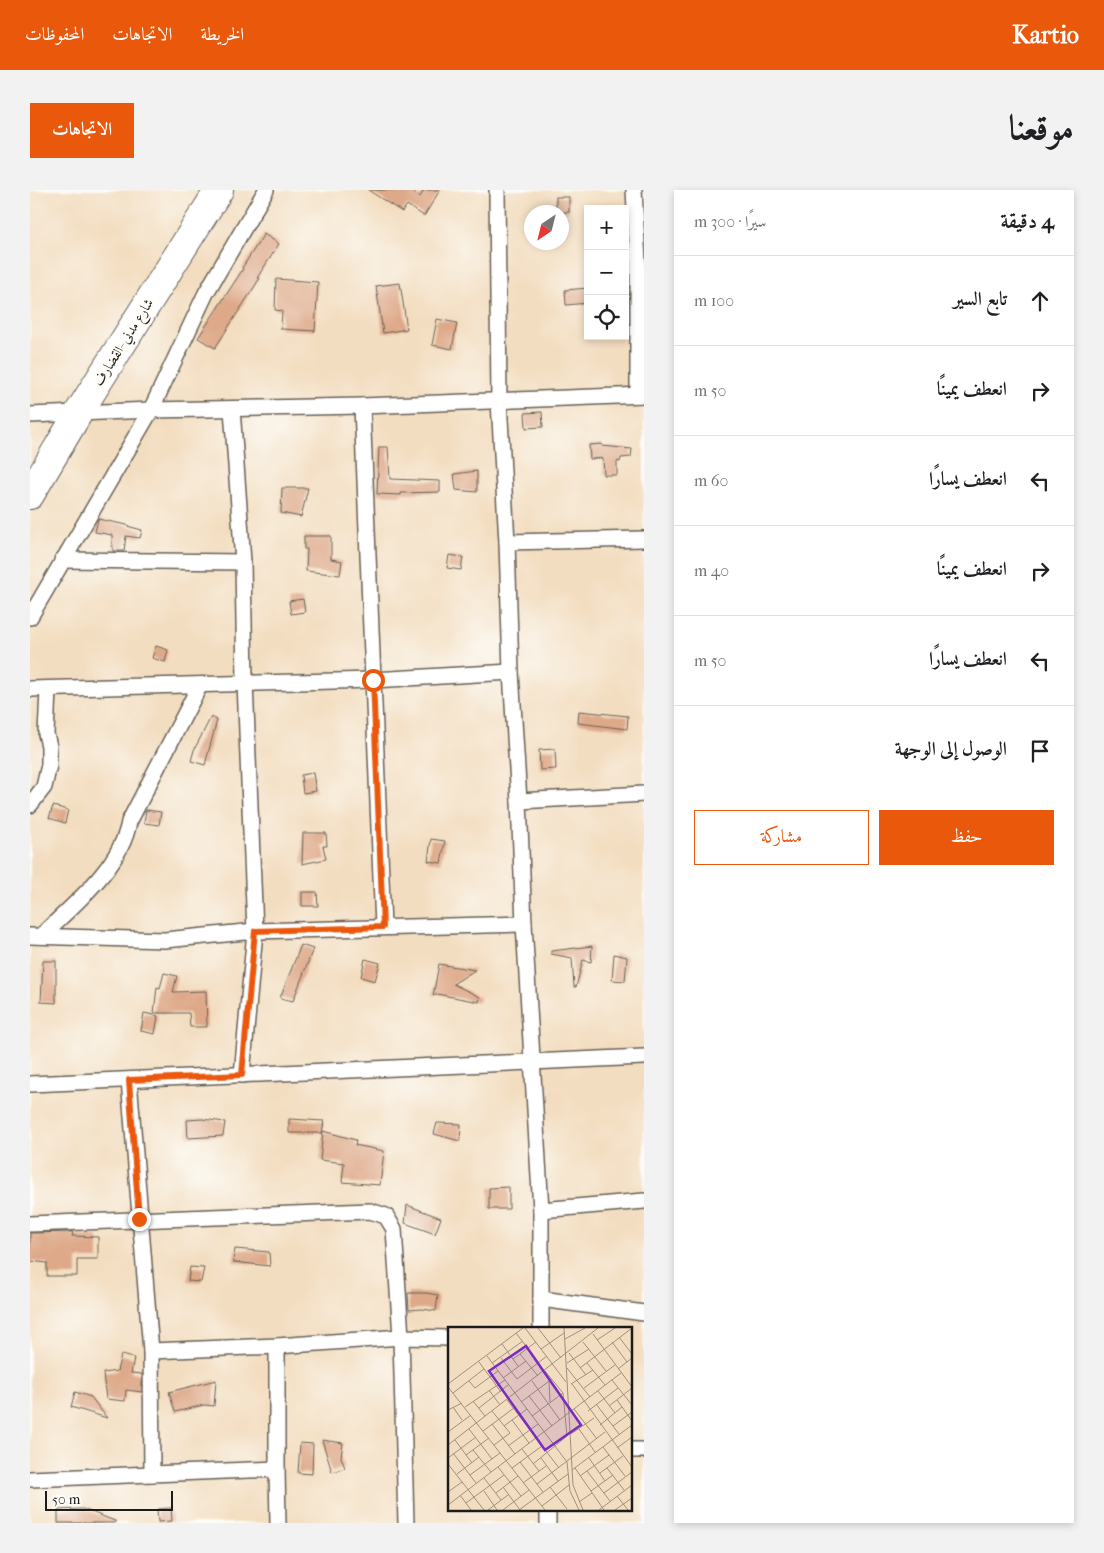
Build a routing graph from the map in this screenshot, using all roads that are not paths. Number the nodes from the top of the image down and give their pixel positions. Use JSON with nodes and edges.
{"nodes":[{"id":1,"x":219,"y":190,"type":"edge"},
{"id":2,"x":266,"y":190,"type":"edge"},
{"id":3,"x":497,"y":190,"type":"edge"},
{"id":4,"x":634,"y":190,"type":"edge"},
{"id":5,"x":641,"y":261,"type":"edge"},
{"id":6,"x":641,"y":395,"type":"edge"},
{"id":7,"x":499,"y":401,"type":"junction"},
{"id":8,"x":362,"y":406,"type":"junction"},
{"id":9,"x":232,"y":409,"type":"junction"},
{"id":10,"x":151,"y":410,"type":"junction"},
{"id":11,"x":79,"y":412,"type":"junction"},
{"id":12,"x":30,"y":415,"type":"edge"},
{"id":13,"x":30,"y":495,"type":"edge"},
{"id":14,"x":644,"y":539,"type":"edge"},
{"id":15,"x":507,"y":542,"type":"junction"},
{"id":16,"x":62,"y":560,"type":"junction"},
{"id":17,"x":243,"y":562,"type":"junction"},
{"id":18,"x":30,"y":617,"type":"edge"},
{"id":19,"x":511,"y":672,"type":"junction"},
{"id":20,"x":373,"y":680,"type":"junction"},
{"id":21,"x":245,"y":682,"type":"junction"},
{"id":22,"x":200,"y":685,"type":"junction"},
{"id":23,"x":30,"y":689,"type":"edge"},
{"id":24,"x":48,"y":690,"type":"junction"},
{"id":25,"x":644,"y":794,"type":"edge"},
{"id":26,"x":519,"y":801,"type":"junction"},
{"id":27,"x":30,"y":805,"type":"edge"},
{"id":28,"x":524,"y":924,"type":"junction"},
{"id":29,"x":383,"y":927,"type":"junction"},
{"id":30,"x":255,"y":931,"type":"junction"},
{"id":31,"x":36,"y":936,"type":"edge"},
{"id":32,"x":644,"y":1057,"type":"edge"},
{"id":33,"x":532,"y":1062,"type":"junction"},
{"id":34,"x":242,"y":1075,"type":"junction"},
{"id":35,"x":129,"y":1080,"type":"junction"},
{"id":36,"x":30,"y":1084,"type":"edge"},
{"id":37,"x":644,"y":1201,"type":"edge"},
{"id":38,"x":540,"y":1210,"type":"junction"},
{"id":39,"x":139,"y":1219,"type":"junction"},
{"id":40,"x":30,"y":1224,"type":"edge"},
{"id":41,"x":541,"y":1299,"type":"junction"},
{"id":42,"x":644,"y":1313,"type":"edge"},
{"id":43,"x":541,"y":1327,"type":"edge"},
{"id":44,"x":401,"y":1337,"type":"junction"},
{"id":45,"x":448,"y":1338,"type":"edge"},
{"id":46,"x":277,"y":1346,"type":"junction"},
{"id":47,"x":151,"y":1351,"type":"junction"},
{"id":48,"x":277,"y":1469,"type":"junction"},
{"id":49,"x":152,"y":1474,"type":"junction"},
{"id":50,"x":30,"y":1478,"type":"edge"},
{"id":51,"x":548,"y":1510,"type":"edge"},
{"id":52,"x":278,"y":1523,"type":"edge"},
{"id":53,"x":406,"y":1523,"type":"edge"},
{"id":54,"x":548,"y":1523,"type":"edge"}],
"edges":[{"from":1,"to":11,"type":"highway","name":"شارع مدني -القضارف"},
{"from":2,"to":10,"type":"street"},
{"from":3,"to":7,"type":"street"},
{"from":4,"to":5,"type":"street"},
{"from":5,"to":6,"type":"street"},
{"from":6,"to":7,"type":"street"},
{"from":7,"to":8,"type":"street"},
{"from":7,"to":15,"type":"street"},
{"from":8,"to":9,"type":"street"},
{"from":8,"to":20,"type":"street"},
{"from":9,"to":10,"type":"street"},
{"from":9,"to":17,"type":"street"},
{"from":10,"to":11,"type":"street"},
{"from":10,"to":16,"type":"street"},
{"from":11,"to":12,"type":"street"},
{"from":11,"to":13,"type":"highway","name":"شارع مدني -القضارف"},
{"from":14,"to":15,"type":"street"},
{"from":15,"to":19,"type":"street"},
{"from":16,"to":17,"type":"street"},
{"from":16,"to":18,"type":"street"},
{"from":17,"to":21,"type":"street"},
{"from":19,"to":20,"type":"street"},
{"from":19,"to":26,"type":"street"},
{"from":20,"to":21,"type":"street"},
{"from":20,"to":29,"type":"street"},
{"from":21,"to":22,"type":"street"},
{"from":21,"to":30,"type":"street"},
{"from":22,"to":24,"type":"street"},
{"from":22,"to":31,"type":"street"},
{"from":23,"to":24,"type":"street"},
{"from":24,"to":27,"type":"street"},
{"from":25,"to":26,"type":"street"},
{"from":26,"to":28,"type":"street"},
{"from":28,"to":29,"type":"street"},
{"from":28,"to":33,"type":"street"},
{"from":29,"to":30,"type":"street"},
{"from":30,"to":31,"type":"street"},
{"from":30,"to":34,"type":"street"},
{"from":32,"to":33,"type":"street"},
{"from":33,"to":34,"type":"street"},
{"from":33,"to":38,"type":"street"},
{"from":34,"to":35,"type":"street"},
{"from":35,"to":36,"type":"street"},
{"from":35,"to":39,"type":"street"},
{"from":37,"to":38,"type":"street"},
{"from":38,"to":41,"type":"street"},
{"from":39,"to":40,"type":"street"},
{"from":39,"to":44,"type":"street"},
{"from":39,"to":47,"type":"street"},
{"from":41,"to":42,"type":"street"},
{"from":41,"to":43,"type":"street"},
{"from":44,"to":45,"type":"street"},
{"from":44,"to":46,"type":"street"},
{"from":44,"to":53,"type":"street"},
{"from":46,"to":47,"type":"street"},
{"from":46,"to":48,"type":"street"},
{"from":47,"to":49,"type":"street"},
{"from":48,"to":49,"type":"street"},
{"from":48,"to":52,"type":"street"},
{"from":49,"to":50,"type":"street"},
{"from":51,"to":54,"type":"street"}]}
